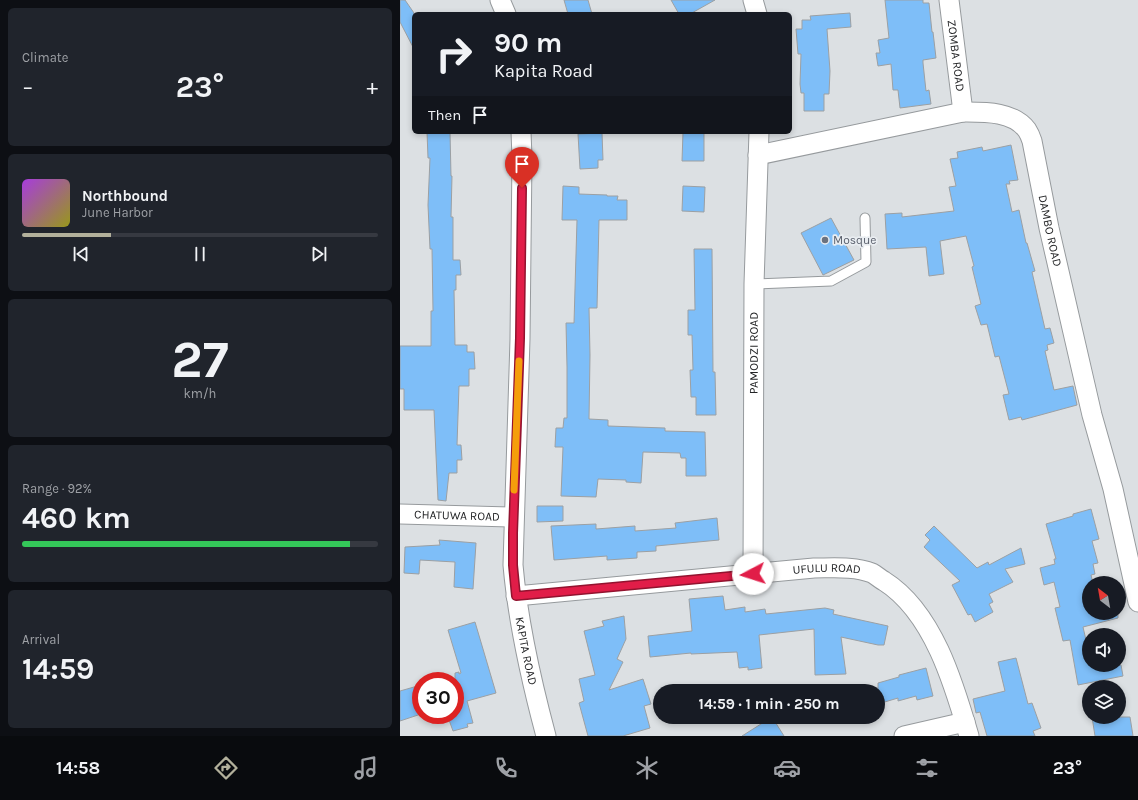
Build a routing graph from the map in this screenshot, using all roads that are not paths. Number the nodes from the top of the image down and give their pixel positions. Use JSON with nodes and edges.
{"nodes":[{"id":1,"x":500,"y":0,"type":"edge"},
{"id":2,"x":753,"y":0,"type":"edge"},
{"id":3,"x":949,"y":0,"type":"edge"},
{"id":4,"x":505,"y":12,"type":"edge"},
{"id":5,"x":756,"y":12,"type":"edge"},
{"id":6,"x":963,"y":112,"type":"junction"},
{"id":7,"x":521,"y":134,"type":"edge"},
{"id":8,"x":759,"y":134,"type":"edge"},
{"id":9,"x":758,"y":155,"type":"junction"},
{"id":10,"x":865,"y":218,"type":"dead end"},
{"id":11,"x":754,"y":284,"type":"junction"},
{"id":12,"x":400,"y":514,"type":"edge"},
{"id":13,"x":513,"y":518,"type":"junction"},
{"id":14,"x":753,"y":574,"type":"junction"},
{"id":15,"x":516,"y":596,"type":"junction"},
{"id":16,"x":1138,"y":602,"type":"edge"},
{"id":17,"x":967,"y":729,"type":"edge"},
{"id":18,"x":546,"y":736,"type":"edge"},
{"id":19,"x":904,"y":736,"type":"edge"}],
"edges":[{"from":1,"to":4,"type":"street"},
{"from":2,"to":5,"type":"street"},
{"from":3,"to":6,"type":"street","name":"ZOMBA ROAD"},
{"from":6,"to":9,"type":"street","name":"DAMBO ROAD"},
{"from":6,"to":16,"type":"street","name":"DAMBO ROAD"},
{"from":7,"to":13,"type":"street","name":"KAPITA ROAD"},
{"from":8,"to":9,"type":"street","name":"PAMODZI ROAD"},
{"from":9,"to":11,"type":"street","name":"PAMODZI ROAD"},
{"from":10,"to":11,"type":"lane"},
{"from":11,"to":14,"type":"street","name":"PAMODZI ROAD"},
{"from":12,"to":13,"type":"street","name":"CHATUWA ROAD"},
{"from":13,"to":15,"type":"street","name":"KAPITA ROAD"},
{"from":14,"to":15,"type":"street","name":"UFULU ROAD"},
{"from":14,"to":17,"type":"street","name":"UFULU ROAD"},
{"from":15,"to":18,"type":"street","name":"KAPITA ROAD"},
{"from":17,"to":19,"type":"street"}]}
